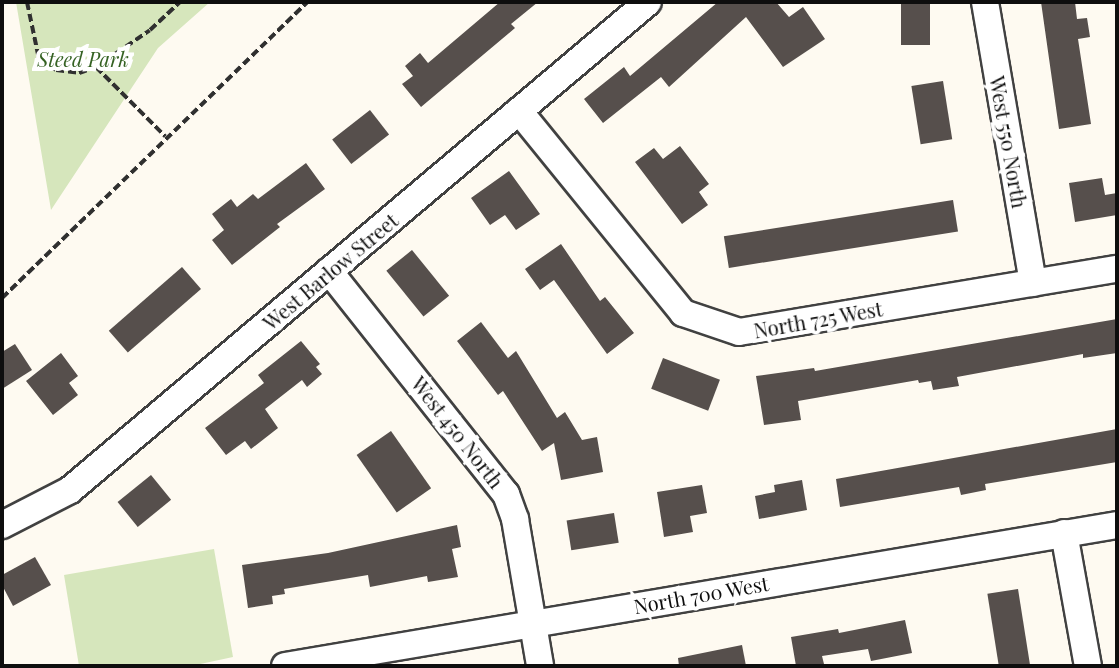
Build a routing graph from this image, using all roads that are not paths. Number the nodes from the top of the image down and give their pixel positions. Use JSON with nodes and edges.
{"nodes":[{"id":1,"x":648,"y":2,"type":"edge"},
{"id":2,"x":985,"y":2,"type":"edge"},
{"id":3,"x":519,"y":111,"type":"junction"},
{"id":4,"x":1117,"y":269,"type":"edge"},
{"id":5,"x":329,"y":271,"type":"junction"},
{"id":6,"x":1033,"y":283,"type":"junction"},
{"id":7,"x":2,"y":525,"type":"edge"},
{"id":8,"x":1117,"y":525,"type":"edge"},
{"id":9,"x":1064,"y":533,"type":"junction"},
{"id":10,"x":532,"y":622,"type":"junction"},
{"id":11,"x":285,"y":666,"type":"edge"},
{"id":12,"x":540,"y":666,"type":"edge"},
{"id":13,"x":1088,"y":666,"type":"edge"}],
"edges":[{"from":1,"to":3,"type":"street","name":"West Barlow Street"},
{"from":2,"to":6,"type":"street","name":"West 550 North"},
{"from":3,"to":5,"type":"street","name":"West Barlow Street"},
{"from":3,"to":6,"type":"street","name":"North 725 West"},
{"from":4,"to":6,"type":"street","name":"North 725 West"},
{"from":5,"to":7,"type":"street","name":"West Barlow Street"},
{"from":5,"to":10,"type":"street","name":"West 450 North"},
{"from":8,"to":9,"type":"street","name":"North 700 West"},
{"from":9,"to":10,"type":"street","name":"North 700 West"},
{"from":9,"to":13,"type":"street"},
{"from":10,"to":11,"type":"street","name":"North 700 West"},
{"from":10,"to":12,"type":"street","name":"West 450 North"}]}
